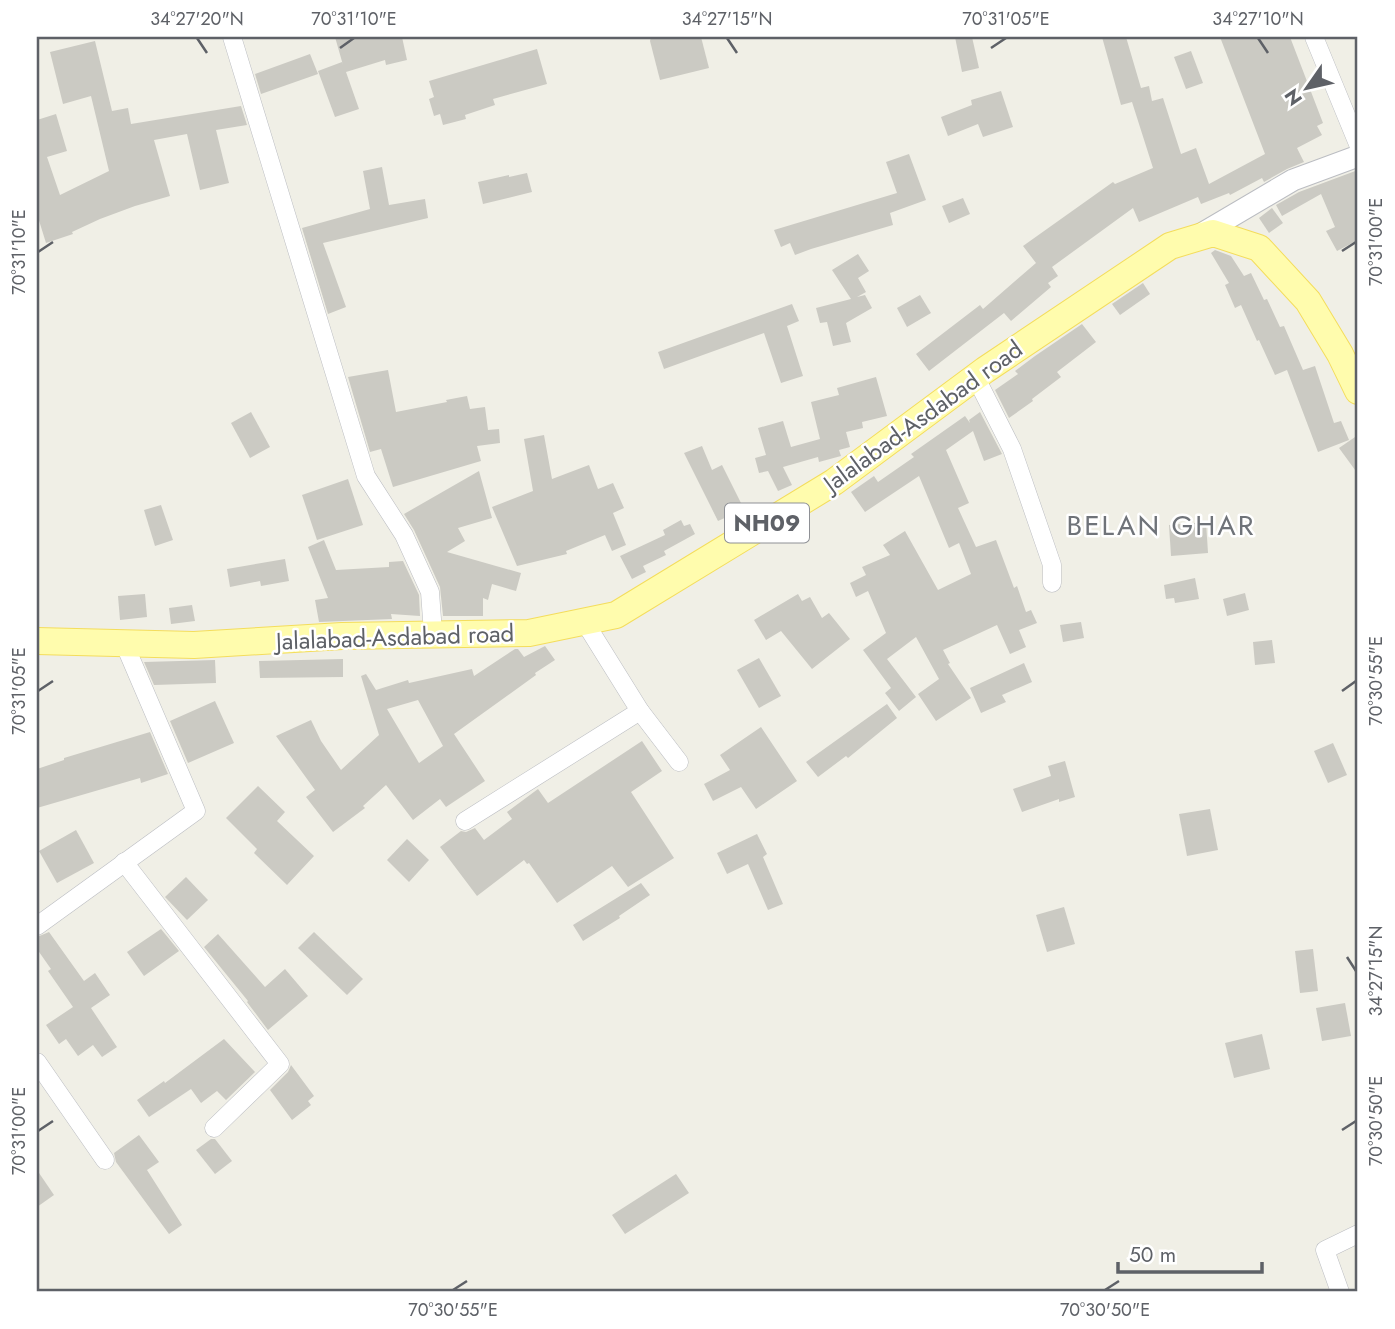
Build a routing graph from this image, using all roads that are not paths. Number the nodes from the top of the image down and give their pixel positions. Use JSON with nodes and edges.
{"nodes":[{"id":1,"x":232,"y":37,"type":"edge"},
{"id":2,"x":1314,"y":37,"type":"edge"},
{"id":3,"x":1358,"y":144,"type":"edge"},
{"id":4,"x":1358,"y":156,"type":"edge"},
{"id":5,"x":1193,"y":239,"type":"junction"},
{"id":6,"x":975,"y":376,"type":"junction"},
{"id":7,"x":1358,"y":391,"type":"edge"},
{"id":8,"x":1052,"y":583,"type":"dead end"},
{"id":9,"x":584,"y":621,"type":"junction"},
{"id":10,"x":433,"y":633,"type":"junction"},
{"id":11,"x":37,"y":641,"type":"edge"},
{"id":12,"x":124,"y":643,"type":"junction"},
{"id":13,"x":640,"y":712,"type":"junction"},
{"id":14,"x":679,"y":762,"type":"dead end"},
{"id":15,"x":465,"y":821,"type":"dead end"},
{"id":16,"x":124,"y":862,"type":"junction"},
{"id":17,"x":37,"y":926,"type":"edge"},
{"id":18,"x":37,"y":1062,"type":"edge"},
{"id":19,"x":214,"y":1128,"type":"dead end"},
{"id":20,"x":105,"y":1160,"type":"dead end"},
{"id":21,"x":1358,"y":1234,"type":"edge"},
{"id":22,"x":1340,"y":1292,"type":"edge"}],
"edges":[{"from":1,"to":10,"type":"street"},
{"from":2,"to":3,"type":"street"},
{"from":4,"to":5,"type":"street"},
{"from":5,"to":6,"type":"main road","name":"Jalalabad-Asdabad road","number":"NH09"},
{"from":5,"to":7,"type":"main road","name":"Jalalabad-Asdabad road","number":"NH09"},
{"from":6,"to":8,"type":"street"},
{"from":6,"to":9,"type":"main road","name":"Jalalabad-Asdabad road","number":"NH09"},
{"from":9,"to":10,"type":"main road","name":"Jalalabad-Asdabad road","number":"NH09"},
{"from":9,"to":13,"type":"street"},
{"from":10,"to":12,"type":"main road","name":"Jalalabad-Asdabad road","number":"NH09"},
{"from":11,"to":12,"type":"main road","name":"Jalalabad-Asdabad road","number":"NH09"},
{"from":12,"to":16,"type":"street"},
{"from":13,"to":14,"type":"street"},
{"from":13,"to":15,"type":"street"},
{"from":16,"to":17,"type":"street"},
{"from":16,"to":19,"type":"street"},
{"from":18,"to":20,"type":"street"},
{"from":21,"to":22,"type":"street"}]}
